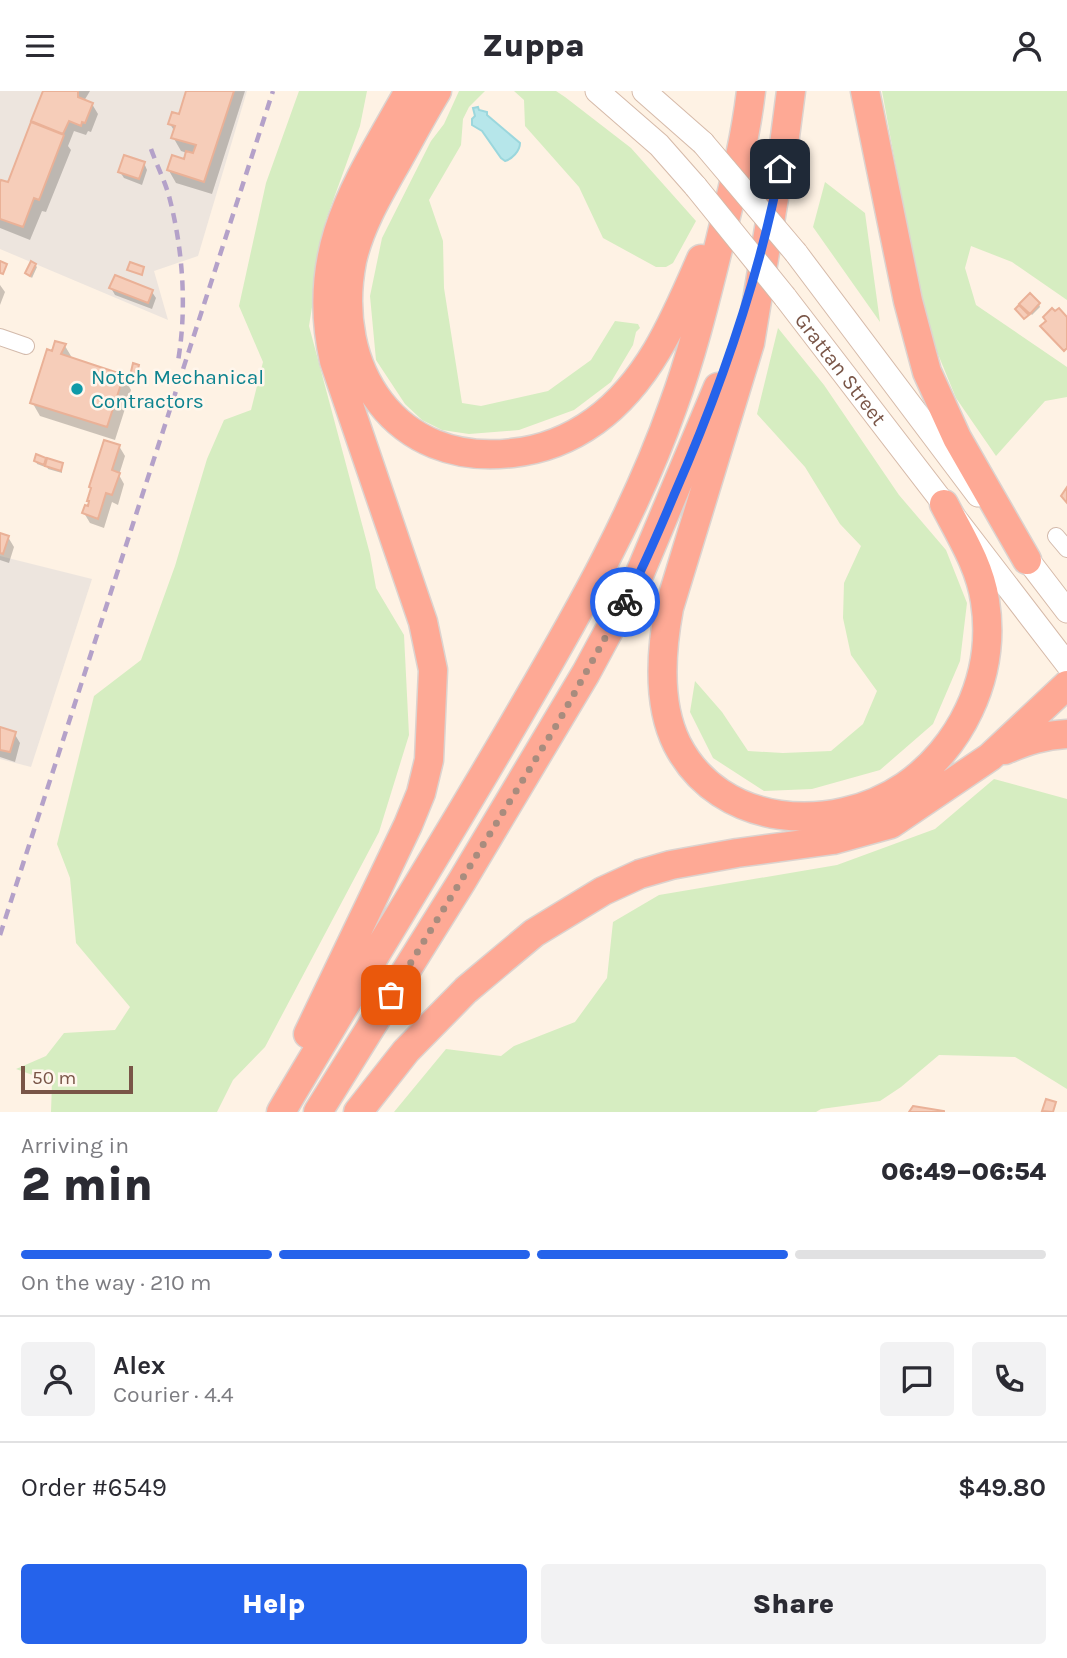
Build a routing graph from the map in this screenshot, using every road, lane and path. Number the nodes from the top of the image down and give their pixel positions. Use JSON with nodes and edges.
{"nodes":[{"id":1,"x":394,"y":91,"type":"edge"},
{"id":2,"x":409,"y":91,"type":"edge"},
{"id":3,"x":437,"y":91,"type":"edge"},
{"id":4,"x":597,"y":91,"type":"edge"},
{"id":5,"x":645,"y":91,"type":"edge"},
{"id":6,"x":751,"y":91,"type":"edge"},
{"id":7,"x":790,"y":91,"type":"edge"},
{"id":8,"x":865,"y":91,"type":"edge"},
{"id":9,"x":744,"y":145,"type":"junction"},
{"id":10,"x":371,"y":159,"type":"junction"},
{"id":11,"x":776,"y":186,"type":"junction"},
{"id":12,"x":0,"y":337,"type":"edge"},
{"id":13,"x":26,"y":346,"type":"dead end"},
{"id":14,"x":944,"y":504,"type":"junction"},
{"id":15,"x":1056,"y":536,"type":"dead end"},
{"id":16,"x":1067,"y":549,"type":"edge"},
{"id":17,"x":1027,"y":559,"type":"junction"},
{"id":18,"x":1067,"y":611,"type":"edge"},
{"id":19,"x":1067,"y":664,"type":"edge"},
{"id":20,"x":1067,"y":685,"type":"edge"},
{"id":21,"x":1067,"y":734,"type":"edge"},
{"id":22,"x":990,"y":757,"type":"junction"},
{"id":23,"x":270,"y":1112,"type":"edge"},
{"id":24,"x":281,"y":1112,"type":"edge"},
{"id":25,"x":318,"y":1112,"type":"edge"},
{"id":26,"x":358,"y":1112,"type":"edge"}],
"edges":[{"from":1,"to":10,"type":"highway"},
{"from":2,"to":10,"type":"highway"},
{"from":3,"to":9,"type":"highway"},
{"from":4,"to":14,"type":"main road","name":"Grattan Street","bridge":true},
{"from":5,"to":17,"type":"main road","name":"Grattan Street","bridge":true},
{"from":6,"to":9,"type":"highway"},
{"from":7,"to":11,"type":"highway"},
{"from":8,"to":17,"type":"highway"},
{"from":9,"to":24,"type":"highway"},
{"from":10,"to":23,"type":"highway"},
{"from":11,"to":14,"type":"highway"},
{"from":11,"to":25,"type":"highway"},
{"from":12,"to":13,"type":"street"},
{"from":14,"to":19,"type":"main road","name":"Grattan Street"},
{"from":15,"to":16,"type":"street"},
{"from":17,"to":18,"type":"main road","name":"Grattan Street"},
{"from":20,"to":22,"type":"highway"},
{"from":21,"to":22,"type":"highway"},
{"from":22,"to":26,"type":"highway"}]}
